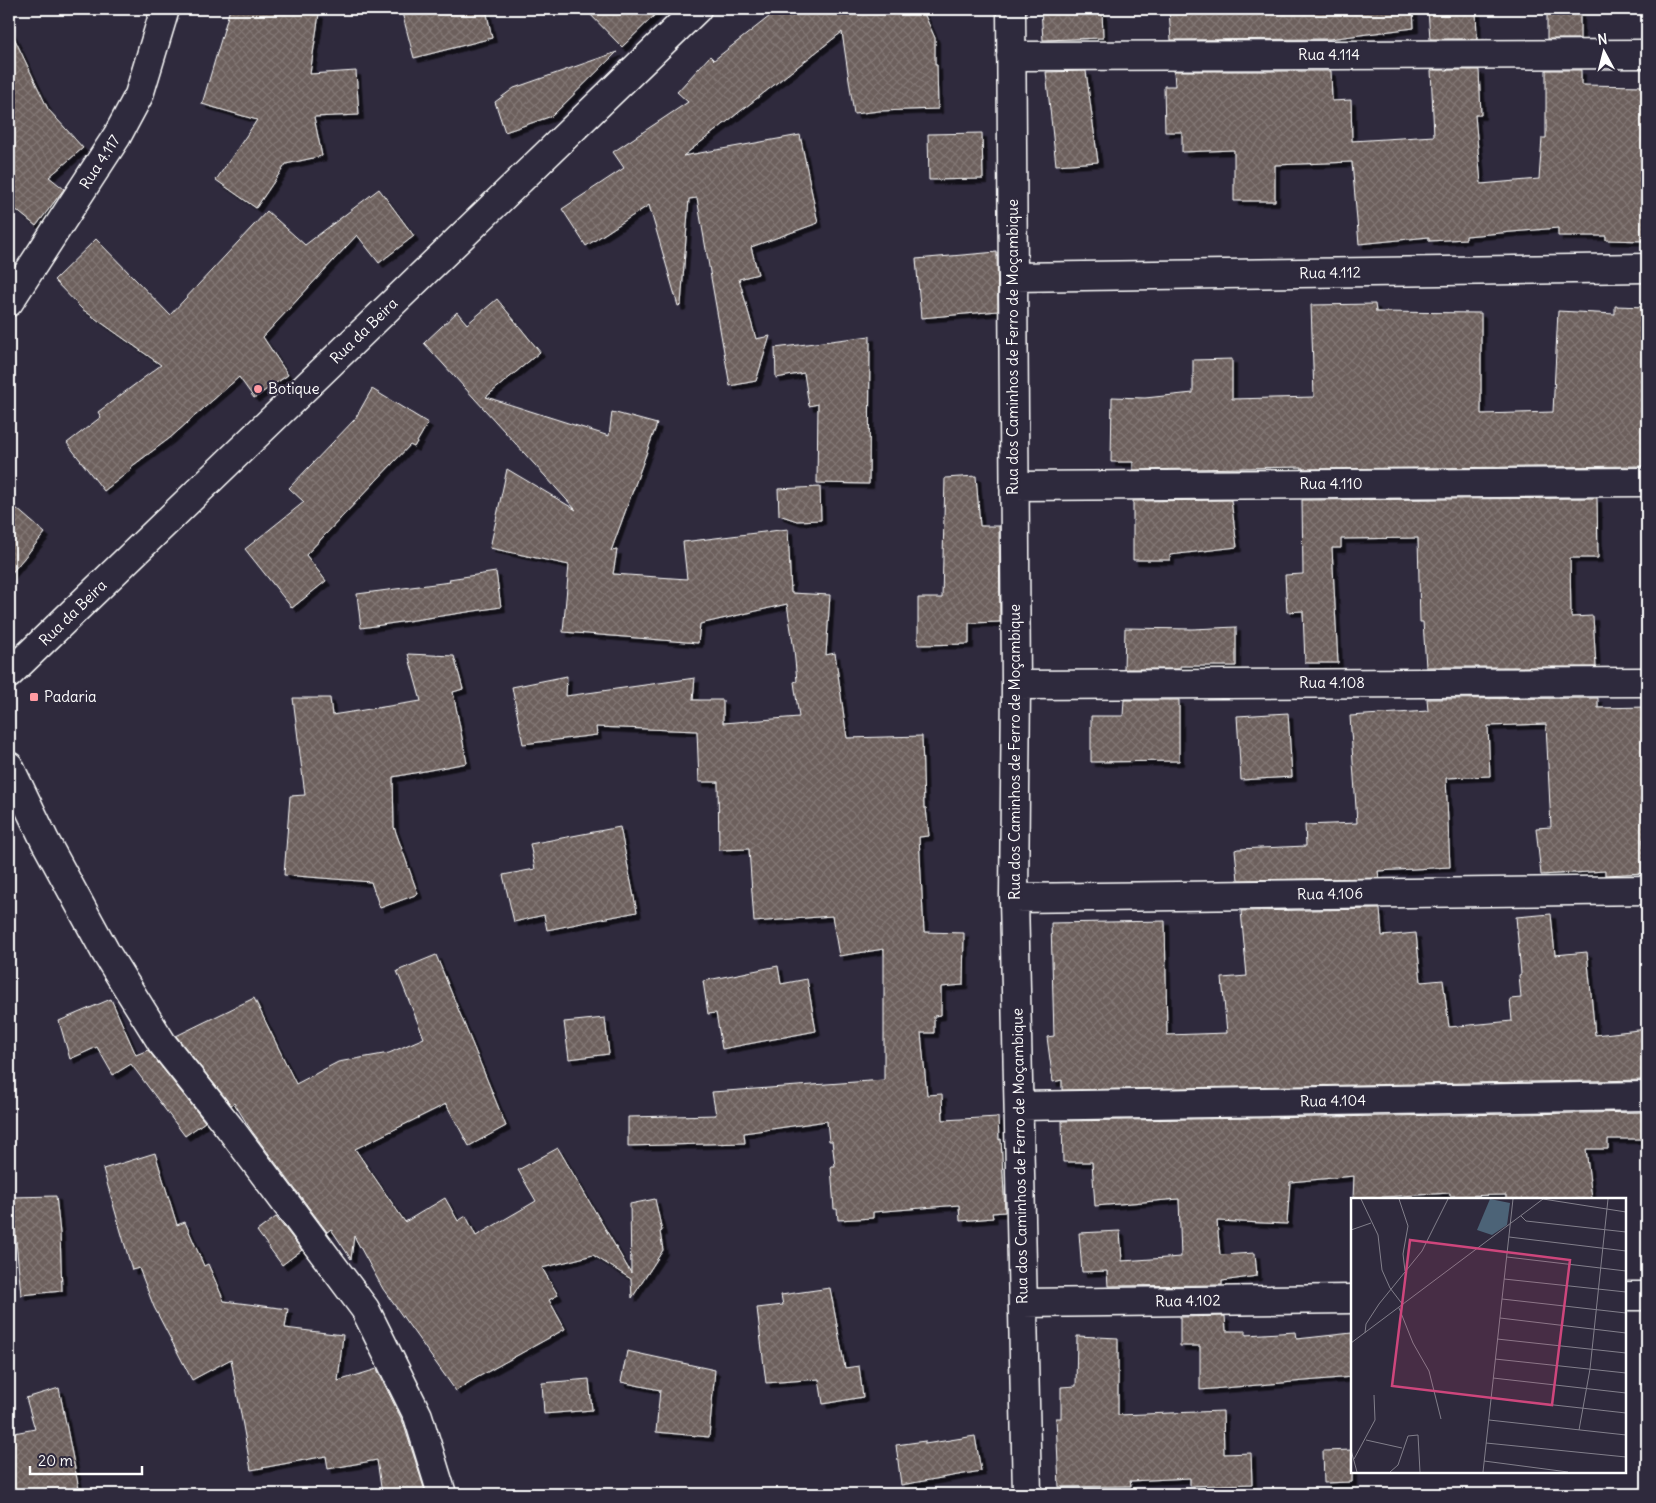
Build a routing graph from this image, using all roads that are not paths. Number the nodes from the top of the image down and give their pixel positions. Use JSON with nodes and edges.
{"nodes":[{"id":1,"x":165,"y":9,"type":"edge"},
{"id":2,"x":697,"y":9,"type":"edge"},
{"id":3,"x":1011,"y":9,"type":"edge"},
{"id":4,"x":1647,"y":54,"type":"edge"},
{"id":5,"x":1011,"y":56,"type":"junction"},
{"id":6,"x":1647,"y":268,"type":"edge"},
{"id":7,"x":1013,"y":277,"type":"junction"},
{"id":8,"x":9,"y":302,"type":"edge"},
{"id":9,"x":1647,"y":482,"type":"edge"},
{"id":10,"x":1014,"y":486,"type":"junction"},
{"id":11,"x":11,"y":667,"type":"edge"},
{"id":12,"x":1647,"y":682,"type":"edge"},
{"id":13,"x":1016,"y":685,"type":"junction"},
{"id":14,"x":9,"y":766,"type":"edge"},
{"id":15,"x":1647,"y":890,"type":"edge"},
{"id":16,"x":1014,"y":898,"type":"junction"},
{"id":17,"x":1647,"y":1096,"type":"edge"},
{"id":18,"x":1019,"y":1106,"type":"junction"},
{"id":19,"x":1626,"y":1296,"type":"edge"},
{"id":20,"x":1647,"y":1296,"type":"edge"},
{"id":21,"x":1351,"y":1300,"type":"edge"},
{"id":22,"x":1023,"y":1303,"type":"junction"},
{"id":23,"x":442,"y":1494,"type":"edge"},
{"id":24,"x":1027,"y":1494,"type":"edge"}],
"edges":[{"from":1,"to":8,"type":"street","name":"Rua 4.117"},
{"from":2,"to":11,"type":"street","name":"Rua da Beira"},
{"from":3,"to":5,"type":"street","name":"Rua dos Caminhos de Ferro de Moçambique"},
{"from":4,"to":5,"type":"street","name":"Rua 4.114"},
{"from":5,"to":7,"type":"street","name":"Rua dos Caminhos de Ferro de Moçambique"},
{"from":6,"to":7,"type":"street","name":"Rua 4.112"},
{"from":7,"to":10,"type":"street","name":"Rua dos Caminhos de Ferro de Moçambique"},
{"from":9,"to":10,"type":"street","name":"Rua 4.110"},
{"from":10,"to":13,"type":"street","name":"Rua dos Caminhos de Ferro de Moçambique"},
{"from":12,"to":13,"type":"street","name":"Rua 4.108"},
{"from":13,"to":16,"type":"street","name":"Rua dos Caminhos de Ferro de Moçambique"},
{"from":14,"to":23,"type":"street"},
{"from":15,"to":16,"type":"street","name":"Rua 4.106"},
{"from":16,"to":18,"type":"street","name":"Rua dos Caminhos de Ferro de Moçambique"},
{"from":17,"to":18,"type":"street","name":"Rua 4.104"},
{"from":18,"to":22,"type":"street","name":"Rua dos Caminhos de Ferro de Moçambique"},
{"from":19,"to":20,"type":"street"},
{"from":21,"to":22,"type":"street","name":"Rua 4.102"},
{"from":22,"to":24,"type":"street","name":"Rua dos Caminhos de Ferro de Moçambique"}]}
